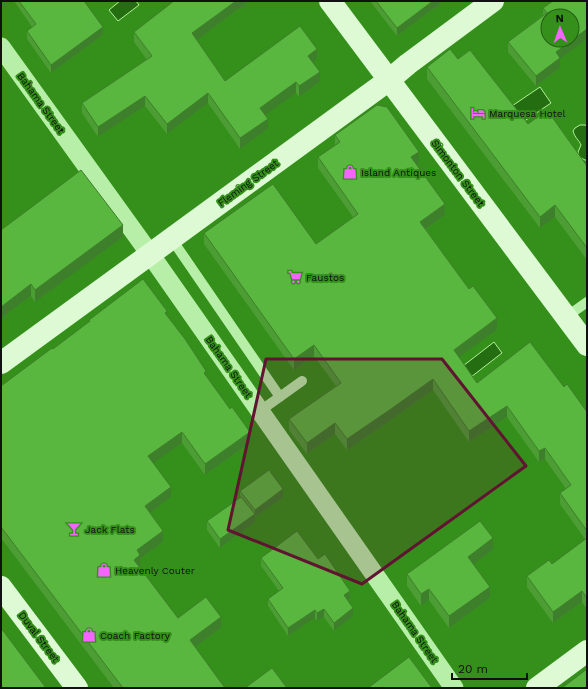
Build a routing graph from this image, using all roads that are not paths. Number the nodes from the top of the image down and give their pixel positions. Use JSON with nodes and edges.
{"nodes":[{"id":1,"x":330,"y":1,"type":"edge"},
{"id":2,"x":493,"y":1,"type":"edge"},
{"id":3,"x":1,"y":47,"type":"edge"},
{"id":4,"x":389,"y":80,"type":"junction"},
{"id":5,"x":171,"y":238,"type":"junction"},
{"id":6,"x":150,"y":254,"type":"junction"},
{"id":7,"x":587,"y":302,"type":"edge"},
{"id":8,"x":566,"y":318,"type":"junction"},
{"id":9,"x":587,"y":345,"type":"edge"},
{"id":10,"x":1,"y":363,"type":"edge"},
{"id":11,"x":302,"y":381,"type":"dead end"},
{"id":12,"x":280,"y":397,"type":"junction"},
{"id":13,"x":260,"y":411,"type":"junction"},
{"id":14,"x":1,"y":587,"type":"edge"},
{"id":15,"x":587,"y":651,"type":"edge"},
{"id":16,"x":77,"y":688,"type":"edge"},
{"id":17,"x":454,"y":688,"type":"edge"},
{"id":18,"x":536,"y":688,"type":"edge"}],
"edges":[{"from":1,"to":4,"type":"street","name":"Simonton Street"},
{"from":2,"to":4,"type":"street","name":"Fleming Street"},
{"from":3,"to":6,"type":"street","name":"Bahama Street"},
{"from":4,"to":5,"type":"street","name":"Fleming Street"},
{"from":4,"to":8,"type":"street","name":"Simonton Street"},
{"from":5,"to":6,"type":"street","name":"Fleming Street"},
{"from":5,"to":12,"type":"lane"},
{"from":6,"to":10,"type":"street","name":"Fleming Street"},
{"from":6,"to":13,"type":"street","name":"Bahama Street"},
{"from":7,"to":8,"type":"lane"},
{"from":8,"to":9,"type":"street","name":"Simonton Street"},
{"from":11,"to":12,"type":"lane"},
{"from":12,"to":13,"type":"lane"},
{"from":13,"to":17,"type":"street","name":"Bahama Street"},
{"from":14,"to":16,"type":"street","name":"Duval Street"},
{"from":15,"to":18,"type":"street"}]}
